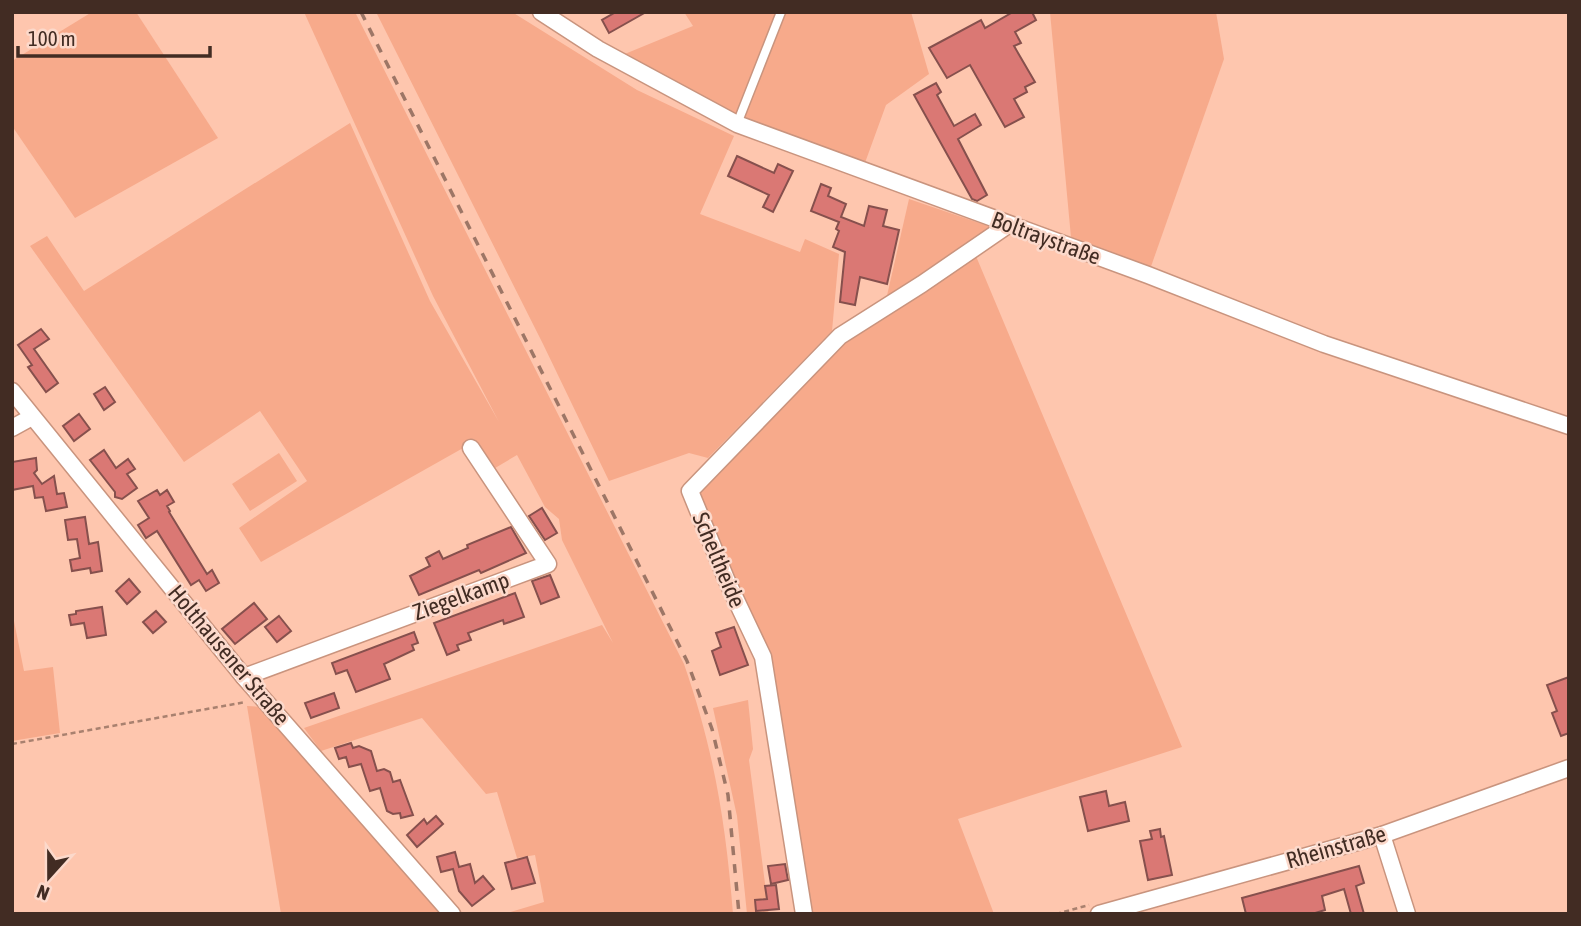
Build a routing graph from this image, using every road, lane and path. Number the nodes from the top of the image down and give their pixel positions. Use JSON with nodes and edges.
{"nodes":[{"id":1,"x":541,"y":12,"type":"edge"},
{"id":2,"x":781,"y":12,"type":"edge"},
{"id":3,"x":737,"y":124,"type":"junction"},
{"id":4,"x":1008,"y":225,"type":"junction"},
{"id":5,"x":12,"y":391,"type":"edge"},
{"id":6,"x":32,"y":417,"type":"junction"},
{"id":7,"x":1569,"y":426,"type":"edge"},
{"id":8,"x":12,"y":428,"type":"edge"},
{"id":9,"x":471,"y":448,"type":"dead end"},
{"id":10,"x":244,"y":677,"type":"junction"},
{"id":11,"x":262,"y":697,"type":"junction"},
{"id":12,"x":12,"y":744,"type":"edge"},
{"id":13,"x":1569,"y":768,"type":"edge"},
{"id":14,"x":1382,"y":835,"type":"junction"},
{"id":15,"x":452,"y":914,"type":"edge"},
{"id":16,"x":804,"y":914,"type":"edge"},
{"id":17,"x":1098,"y":914,"type":"edge"},
{"id":18,"x":1407,"y":914,"type":"edge"}],
"edges":[{"from":1,"to":3,"type":"street","name":"Boltraystraße"},
{"from":2,"to":3,"type":"lane"},
{"from":3,"to":4,"type":"street","name":"Boltraystraße"},
{"from":4,"to":7,"type":"street","name":"Boltraystraße"},
{"from":4,"to":16,"type":"street","name":"Scheltheide"},
{"from":5,"to":6,"type":"street","name":"Holthausener Straße"},
{"from":6,"to":8,"type":"street"},
{"from":6,"to":10,"type":"street","name":"Holthausener Straße"},
{"from":9,"to":10,"type":"street","name":"Ziegelkamp"},
{"from":10,"to":11,"type":"street","name":"Holthausener Straße"},
{"from":11,"to":12,"type":"path"},
{"from":11,"to":15,"type":"street","name":"Holthausener Straße"},
{"from":13,"to":14,"type":"street","name":"Rheinstraße"},
{"from":14,"to":17,"type":"street","name":"Rheinstraße"},
{"from":14,"to":18,"type":"street"}]}
